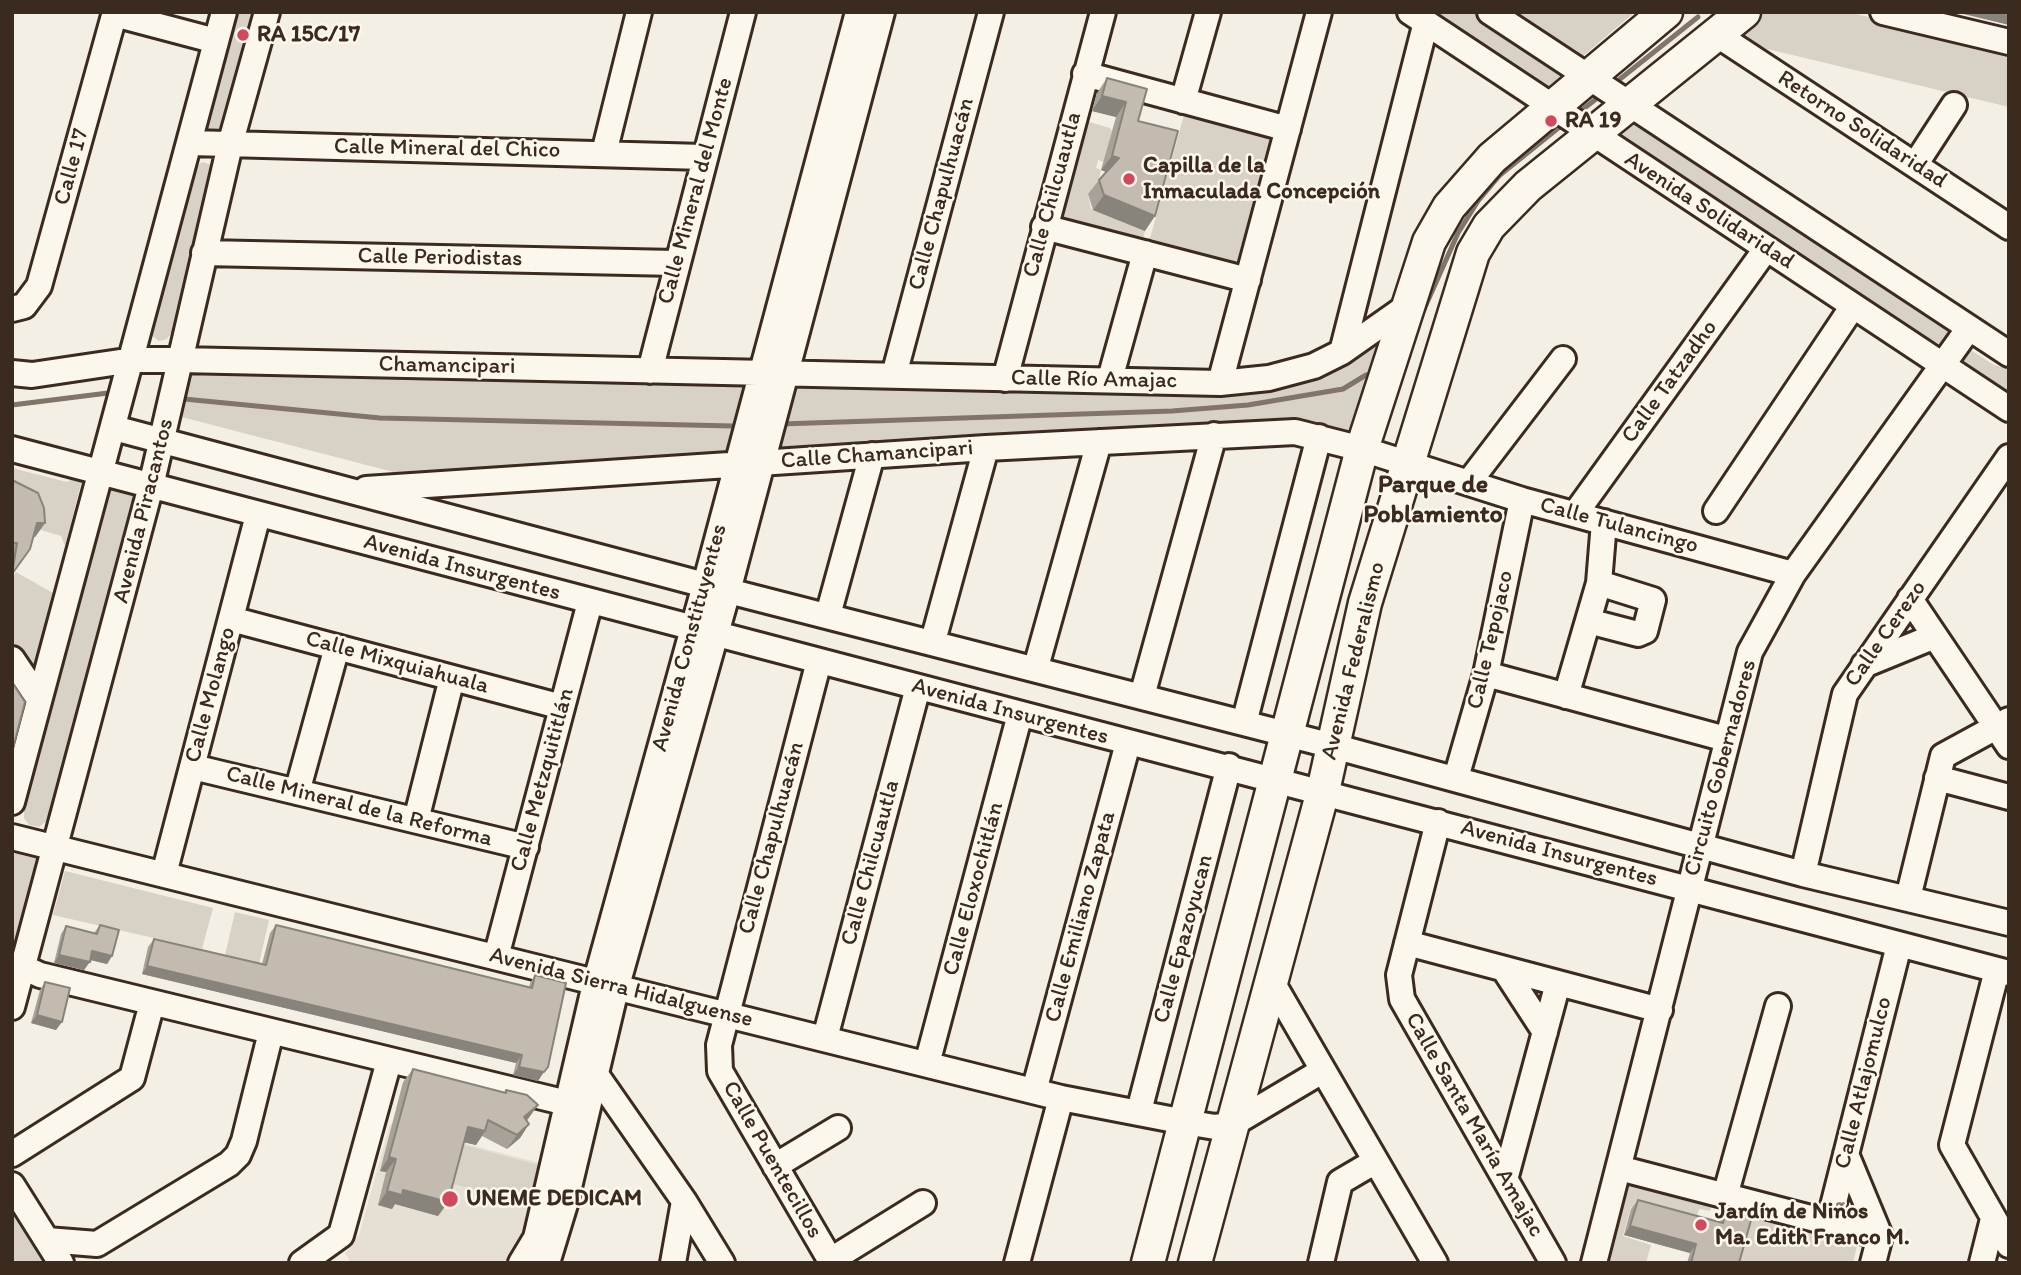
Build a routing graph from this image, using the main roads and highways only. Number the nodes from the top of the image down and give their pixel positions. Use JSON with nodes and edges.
{"nodes":[{"id":1,"x":1666,"y":12,"type":"edge"},
{"id":2,"x":1744,"y":12,"type":"edge"},
{"id":3,"x":1148,"y":1263,"type":"edge"},
{"id":4,"x":1195,"y":1263,"type":"edge"}],
"edges":[{"from":1,"to":3,"type":"main road","name":"Avenida Federalismo"},
{"from":2,"to":4,"type":"main road","name":"Avenida Federalismo"}]}
